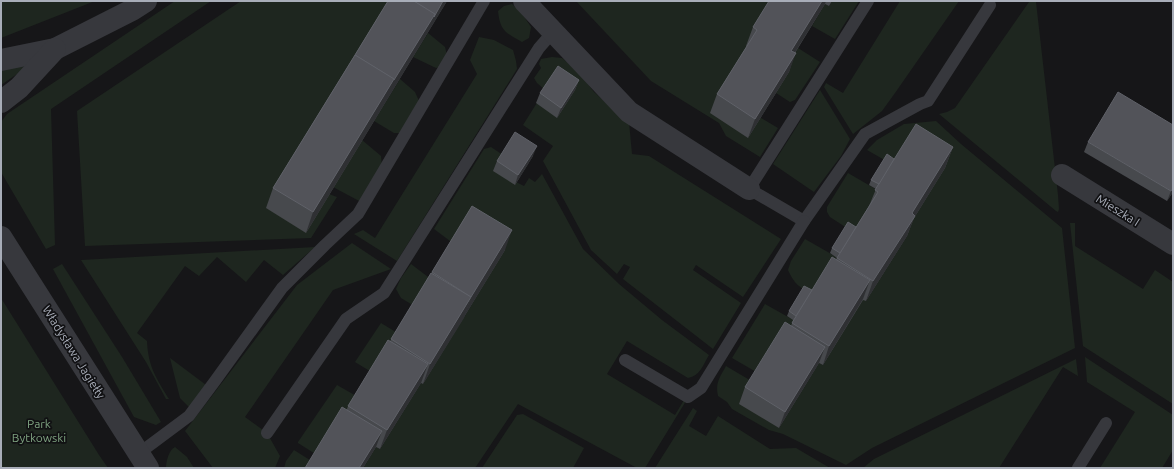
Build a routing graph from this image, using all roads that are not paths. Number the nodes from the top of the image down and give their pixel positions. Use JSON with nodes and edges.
{"nodes":[{"id":1,"x":146,"y":1,"type":"edge"},
{"id":2,"x":484,"y":1,"type":"edge"},
{"id":3,"x":524,"y":1,"type":"edge"},
{"id":4,"x":868,"y":1,"type":"edge"},
{"id":5,"x":990,"y":5,"type":"dead end"},
{"id":6,"x":553,"y":32,"type":"junction"},
{"id":7,"x":55,"y":49,"type":"junction"},
{"id":8,"x":1,"y":60,"type":"edge"},
{"id":9,"x":1,"y":102,"type":"edge"},
{"id":10,"x":1062,"y":175,"type":"dead end"},
{"id":11,"x":749,"y":189,"type":"junction"},
{"id":12,"x":804,"y":221,"type":"junction"},
{"id":13,"x":1,"y":237,"type":"edge"},
{"id":14,"x":1173,"y":244,"type":"edge"},
{"id":15,"x":624,"y":360,"type":"dead end"},
{"id":16,"x":1106,"y":423,"type":"dead end"},
{"id":17,"x":267,"y":432,"type":"dead end"},
{"id":18,"x":143,"y":461,"type":"edge"},
{"id":19,"x":1078,"y":468,"type":"edge"}],
"edges":[{"from":1,"to":7,"type":"street"},
{"from":2,"to":18,"type":"lane"},
{"from":3,"to":6,"type":"street"},
{"from":4,"to":11,"type":"lane"},
{"from":5,"to":12,"type":"lane"},
{"from":6,"to":11,"type":"street"},
{"from":6,"to":17,"type":"lane"},
{"from":7,"to":8,"type":"street"},
{"from":7,"to":9,"type":"street"},
{"from":10,"to":14,"type":"street","name":"Mieszka I"},
{"from":11,"to":12,"type":"lane"},
{"from":12,"to":15,"type":"lane"},
{"from":13,"to":18,"type":"street","name":"Władysława Jagiełły"},
{"from":16,"to":19,"type":"lane"}]}
